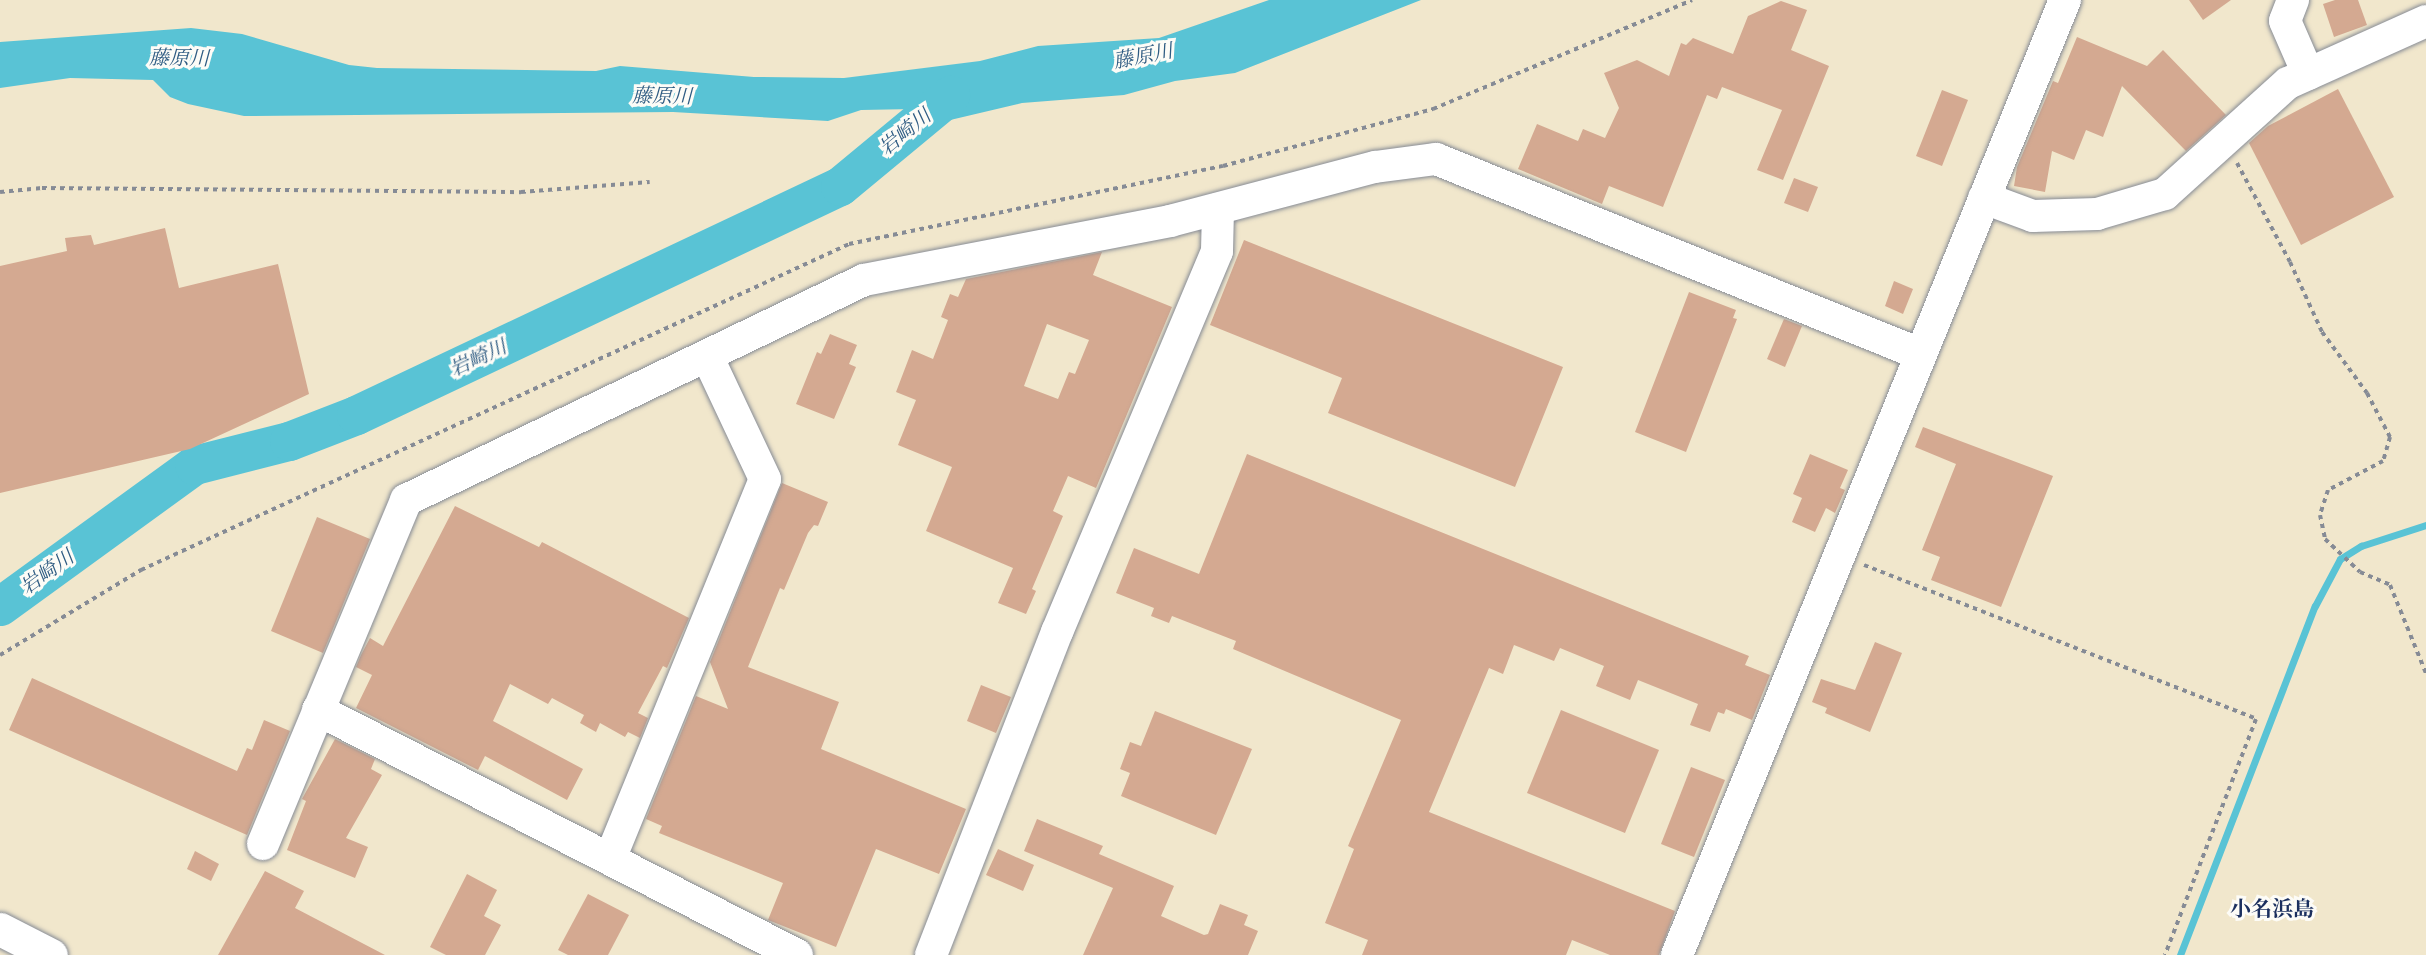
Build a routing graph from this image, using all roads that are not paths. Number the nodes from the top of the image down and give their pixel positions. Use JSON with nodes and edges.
{"nodes":[{"id":1,"x":2064,"y":0,"type":"edge"},
{"id":2,"x":2293,"y":0,"type":"edge"},
{"id":3,"x":2426,"y":21,"type":"edge"},
{"id":4,"x":2308,"y":74,"type":"junction"},
{"id":5,"x":1984,"y":198,"type":"junction"},
{"id":6,"x":1218,"y":208,"type":"junction"},
{"id":7,"x":1920,"y":354,"type":"junction"},
{"id":8,"x":707,"y":356,"type":"junction"},
{"id":9,"x":318,"y":710,"type":"junction"},
{"id":10,"x":263,"y":844,"type":"dead end"},
{"id":11,"x":610,"y":859,"type":"junction"},
{"id":12,"x":11,"y":941,"type":"edge"},
{"id":13,"x":51,"y":955,"type":"edge"},
{"id":14,"x":797,"y":955,"type":"edge"},
{"id":15,"x":931,"y":955,"type":"edge"},
{"id":16,"x":1677,"y":955,"type":"edge"}],
"edges":[{"from":1,"to":5,"type":"street"},
{"from":2,"to":4,"type":"street"},
{"from":3,"to":4,"type":"street"},
{"from":4,"to":5,"type":"street"},
{"from":5,"to":7,"type":"street"},
{"from":6,"to":7,"type":"street"},
{"from":6,"to":8,"type":"street"},
{"from":6,"to":15,"type":"street"},
{"from":7,"to":16,"type":"street"},
{"from":8,"to":9,"type":"street"},
{"from":8,"to":11,"type":"street"},
{"from":9,"to":10,"type":"street"},
{"from":9,"to":11,"type":"street"},
{"from":11,"to":14,"type":"street"},
{"from":12,"to":13,"type":"main road"}]}
